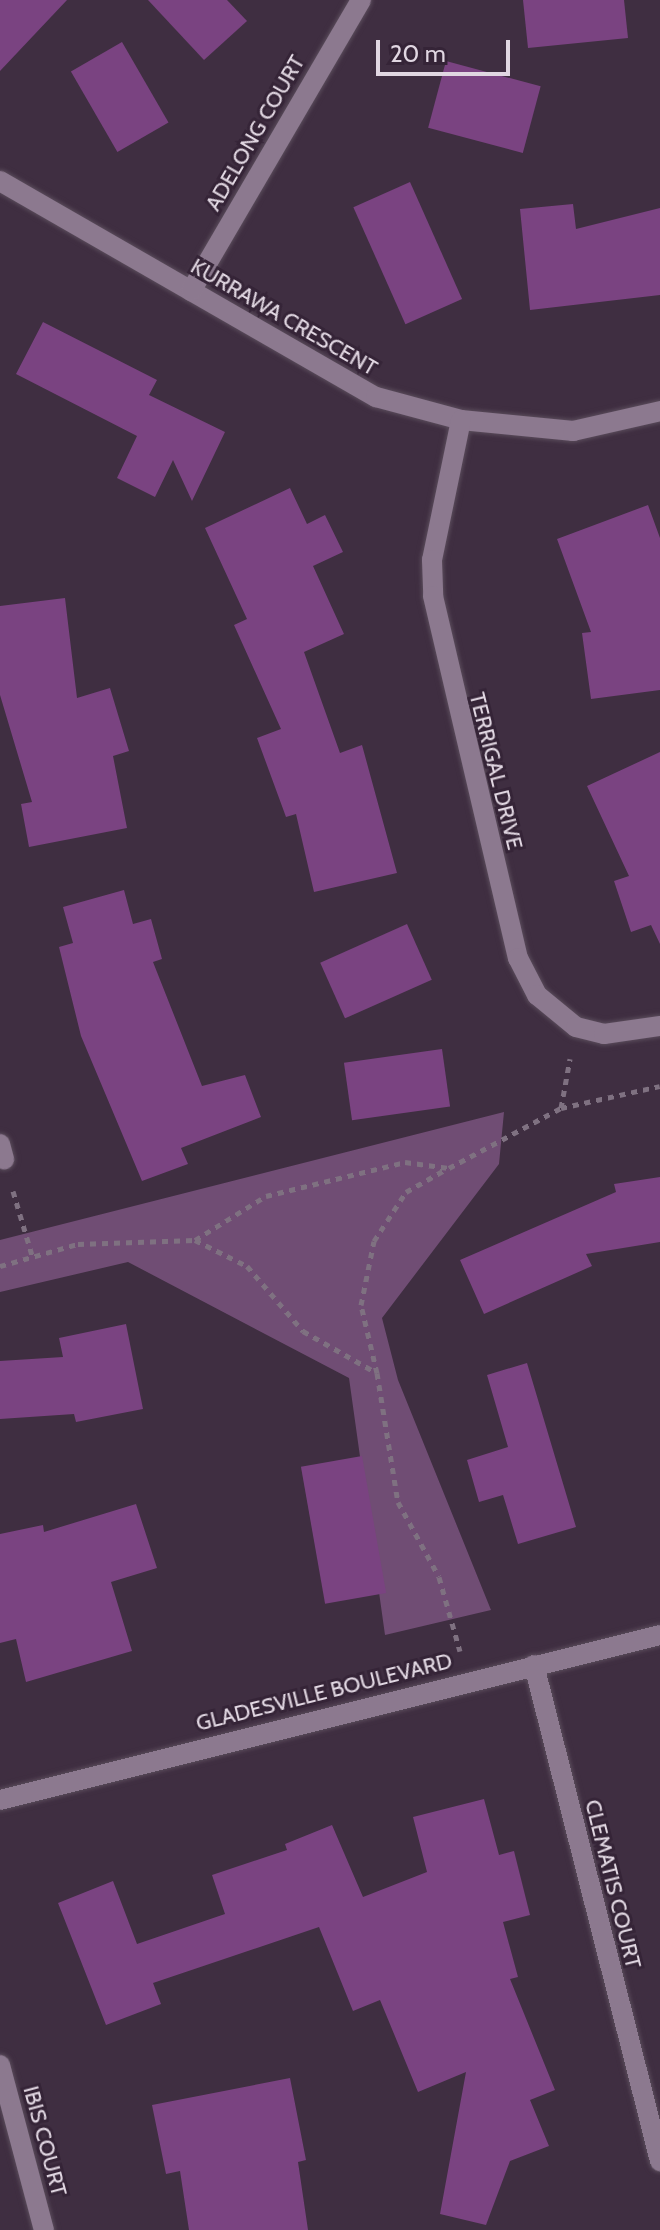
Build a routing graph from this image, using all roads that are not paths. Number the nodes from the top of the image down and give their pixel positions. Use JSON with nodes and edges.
{"nodes":[{"id":1,"x":361,"y":0,"type":"edge"},
{"id":2,"x":0,"y":181,"type":"edge"},
{"id":3,"x":191,"y":291,"type":"junction"},
{"id":4,"x":660,"y":411,"type":"edge"},
{"id":5,"x":461,"y":420,"type":"junction"},
{"id":6,"x":660,"y":1026,"type":"edge"},
{"id":7,"x":660,"y":1635,"type":"edge"},
{"id":8,"x":534,"y":1665,"type":"junction"},
{"id":9,"x":0,"y":1800,"type":"edge"},
{"id":10,"x":0,"y":2065,"type":"edge"},
{"id":11,"x":660,"y":2161,"type":"edge"},
{"id":12,"x":44,"y":2230,"type":"edge"}],
"edges":[{"from":1,"to":3,"type":"street","name":"ADELONG COURT"},
{"from":2,"to":3,"type":"street","name":"KURRAWA CRESCENT"},
{"from":3,"to":5,"type":"street","name":"KURRAWA CRESCENT"},
{"from":4,"to":5,"type":"street","name":"KURRAWA CRESCENT"},
{"from":5,"to":6,"type":"street","name":"TERRIGAL DRIVE"},
{"from":7,"to":8,"type":"street","name":"GLADESVILLE BOULEVARD"},
{"from":8,"to":9,"type":"street","name":"GLADESVILLE BOULEVARD"},
{"from":8,"to":11,"type":"street","name":"CLEMATIS COURT"},
{"from":10,"to":12,"type":"street","name":"IBIS COURT"}]}
